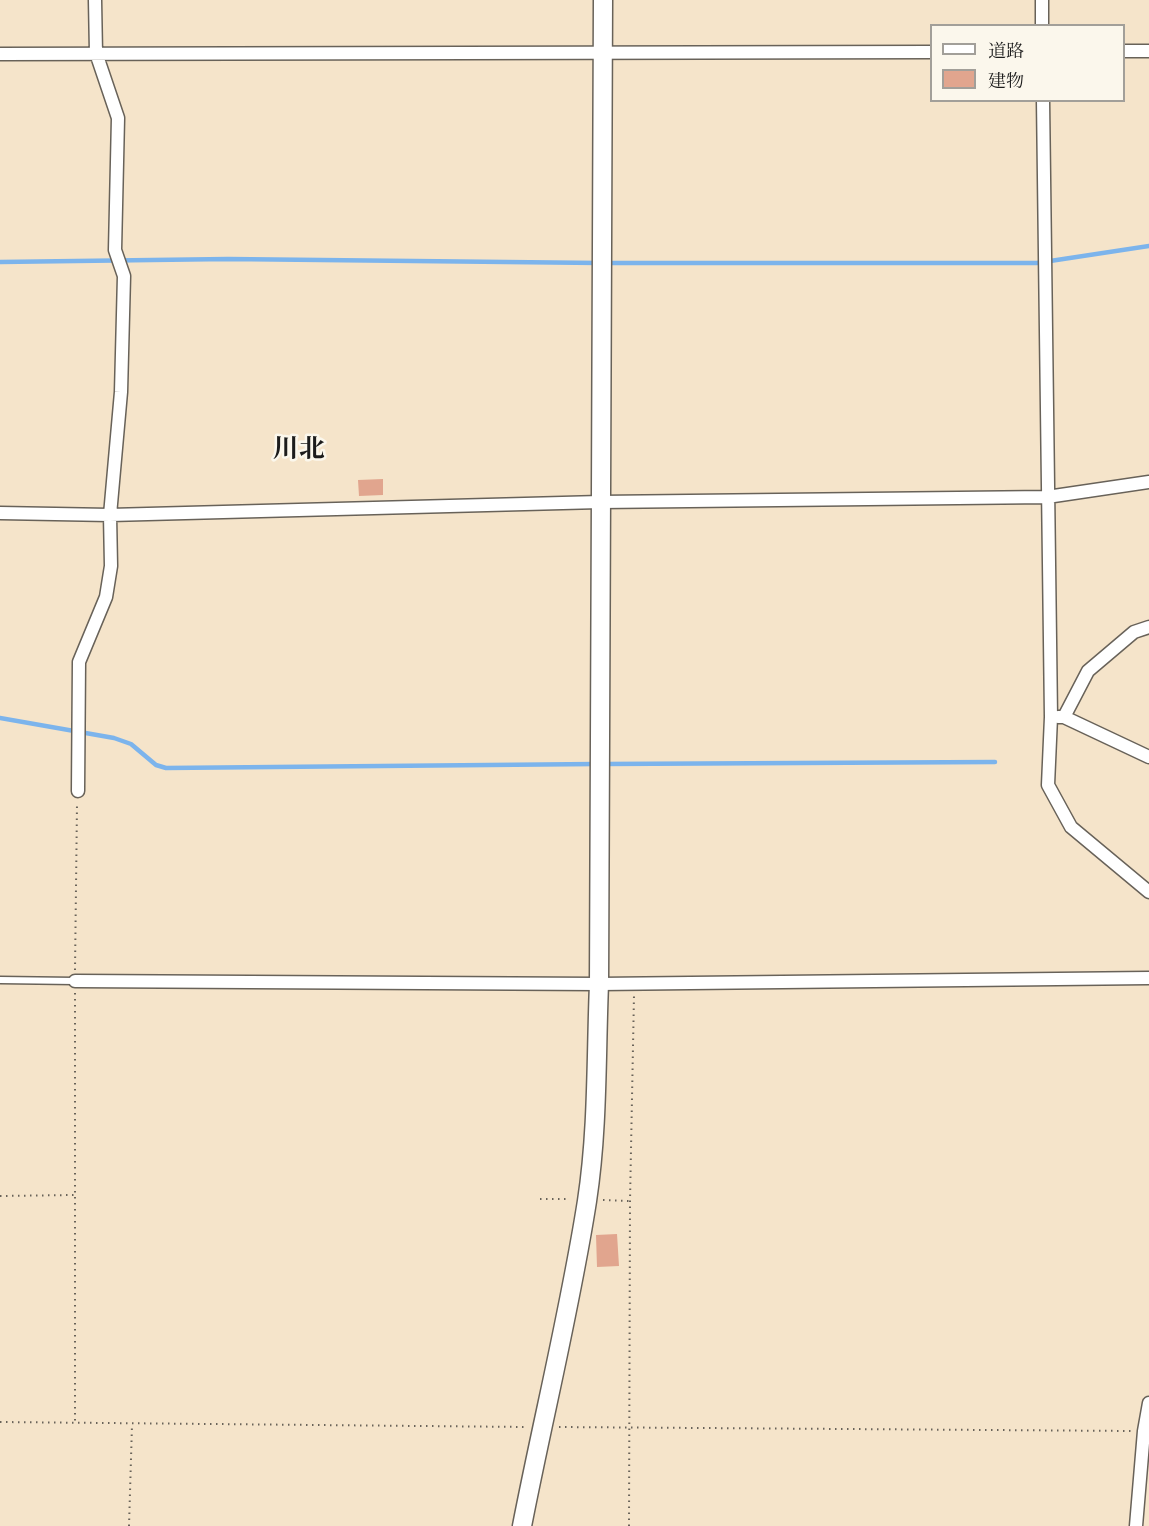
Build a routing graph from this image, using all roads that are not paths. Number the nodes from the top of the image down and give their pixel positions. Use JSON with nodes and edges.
{"nodes":[{"id":1,"x":95,"y":0,"type":"edge"},
{"id":2,"x":603,"y":0,"type":"edge"},
{"id":3,"x":1042,"y":0,"type":"edge"},
{"id":4,"x":1042,"y":24,"type":"edge"},
{"id":5,"x":1125,"y":51,"type":"edge"},
{"id":6,"x":1149,"y":51,"type":"edge"},
{"id":7,"x":930,"y":52,"type":"edge"},
{"id":8,"x":96,"y":53,"type":"junction"},
{"id":9,"x":603,"y":53,"type":"junction"},
{"id":10,"x":0,"y":54,"type":"edge"},
{"id":11,"x":1043,"y":102,"type":"edge"},
{"id":12,"x":1149,"y":482,"type":"edge"},
{"id":13,"x":1047,"y":497,"type":"junction"},
{"id":14,"x":600,"y":502,"type":"junction"},
{"id":15,"x":0,"y":513,"type":"edge"},
{"id":16,"x":110,"y":514,"type":"junction"},
{"id":17,"x":1149,"y":627,"type":"edge"},
{"id":18,"x":1051,"y":717,"type":"junction"},
{"id":19,"x":1064,"y":717,"type":"junction"},
{"id":20,"x":1149,"y":757,"type":"edge"},
{"id":21,"x":78,"y":791,"type":"road end"},
{"id":22,"x":1149,"y":892,"type":"edge"},
{"id":23,"x":1149,"y":978,"type":"edge"},
{"id":24,"x":0,"y":980,"type":"edge"},
{"id":25,"x":75,"y":981,"type":"joint"},
{"id":26,"x":599,"y":984,"type":"junction"},
{"id":27,"x":1149,"y":1403,"type":"edge"},
{"id":28,"x":522,"y":1526,"type":"edge"},
{"id":29,"x":1137,"y":1526,"type":"edge"}],
"edges":[{"from":1,"to":8,"type":"street"},
{"from":2,"to":9,"type":"street"},
{"from":3,"to":4,"type":"street"},
{"from":5,"to":6,"type":"street"},
{"from":7,"to":9,"type":"street"},
{"from":8,"to":9,"type":"street"},
{"from":8,"to":10,"type":"street"},
{"from":8,"to":16,"type":"street"},
{"from":9,"to":14,"type":"street"},
{"from":11,"to":13,"type":"street"},
{"from":12,"to":13,"type":"street"},
{"from":13,"to":14,"type":"street"},
{"from":13,"to":18,"type":"street"},
{"from":14,"to":16,"type":"street"},
{"from":14,"to":26,"type":"street"},
{"from":15,"to":16,"type":"street"},
{"from":16,"to":21,"type":"street"},
{"from":17,"to":19,"type":"street"},
{"from":18,"to":19,"type":"street"},
{"from":18,"to":22,"type":"street"},
{"from":19,"to":20,"type":"street"},
{"from":23,"to":26,"type":"street"},
{"from":24,"to":25,"type":"lane"},
{"from":25,"to":26,"type":"street"},
{"from":26,"to":28,"type":"street"},
{"from":27,"to":29,"type":"street"}]}
